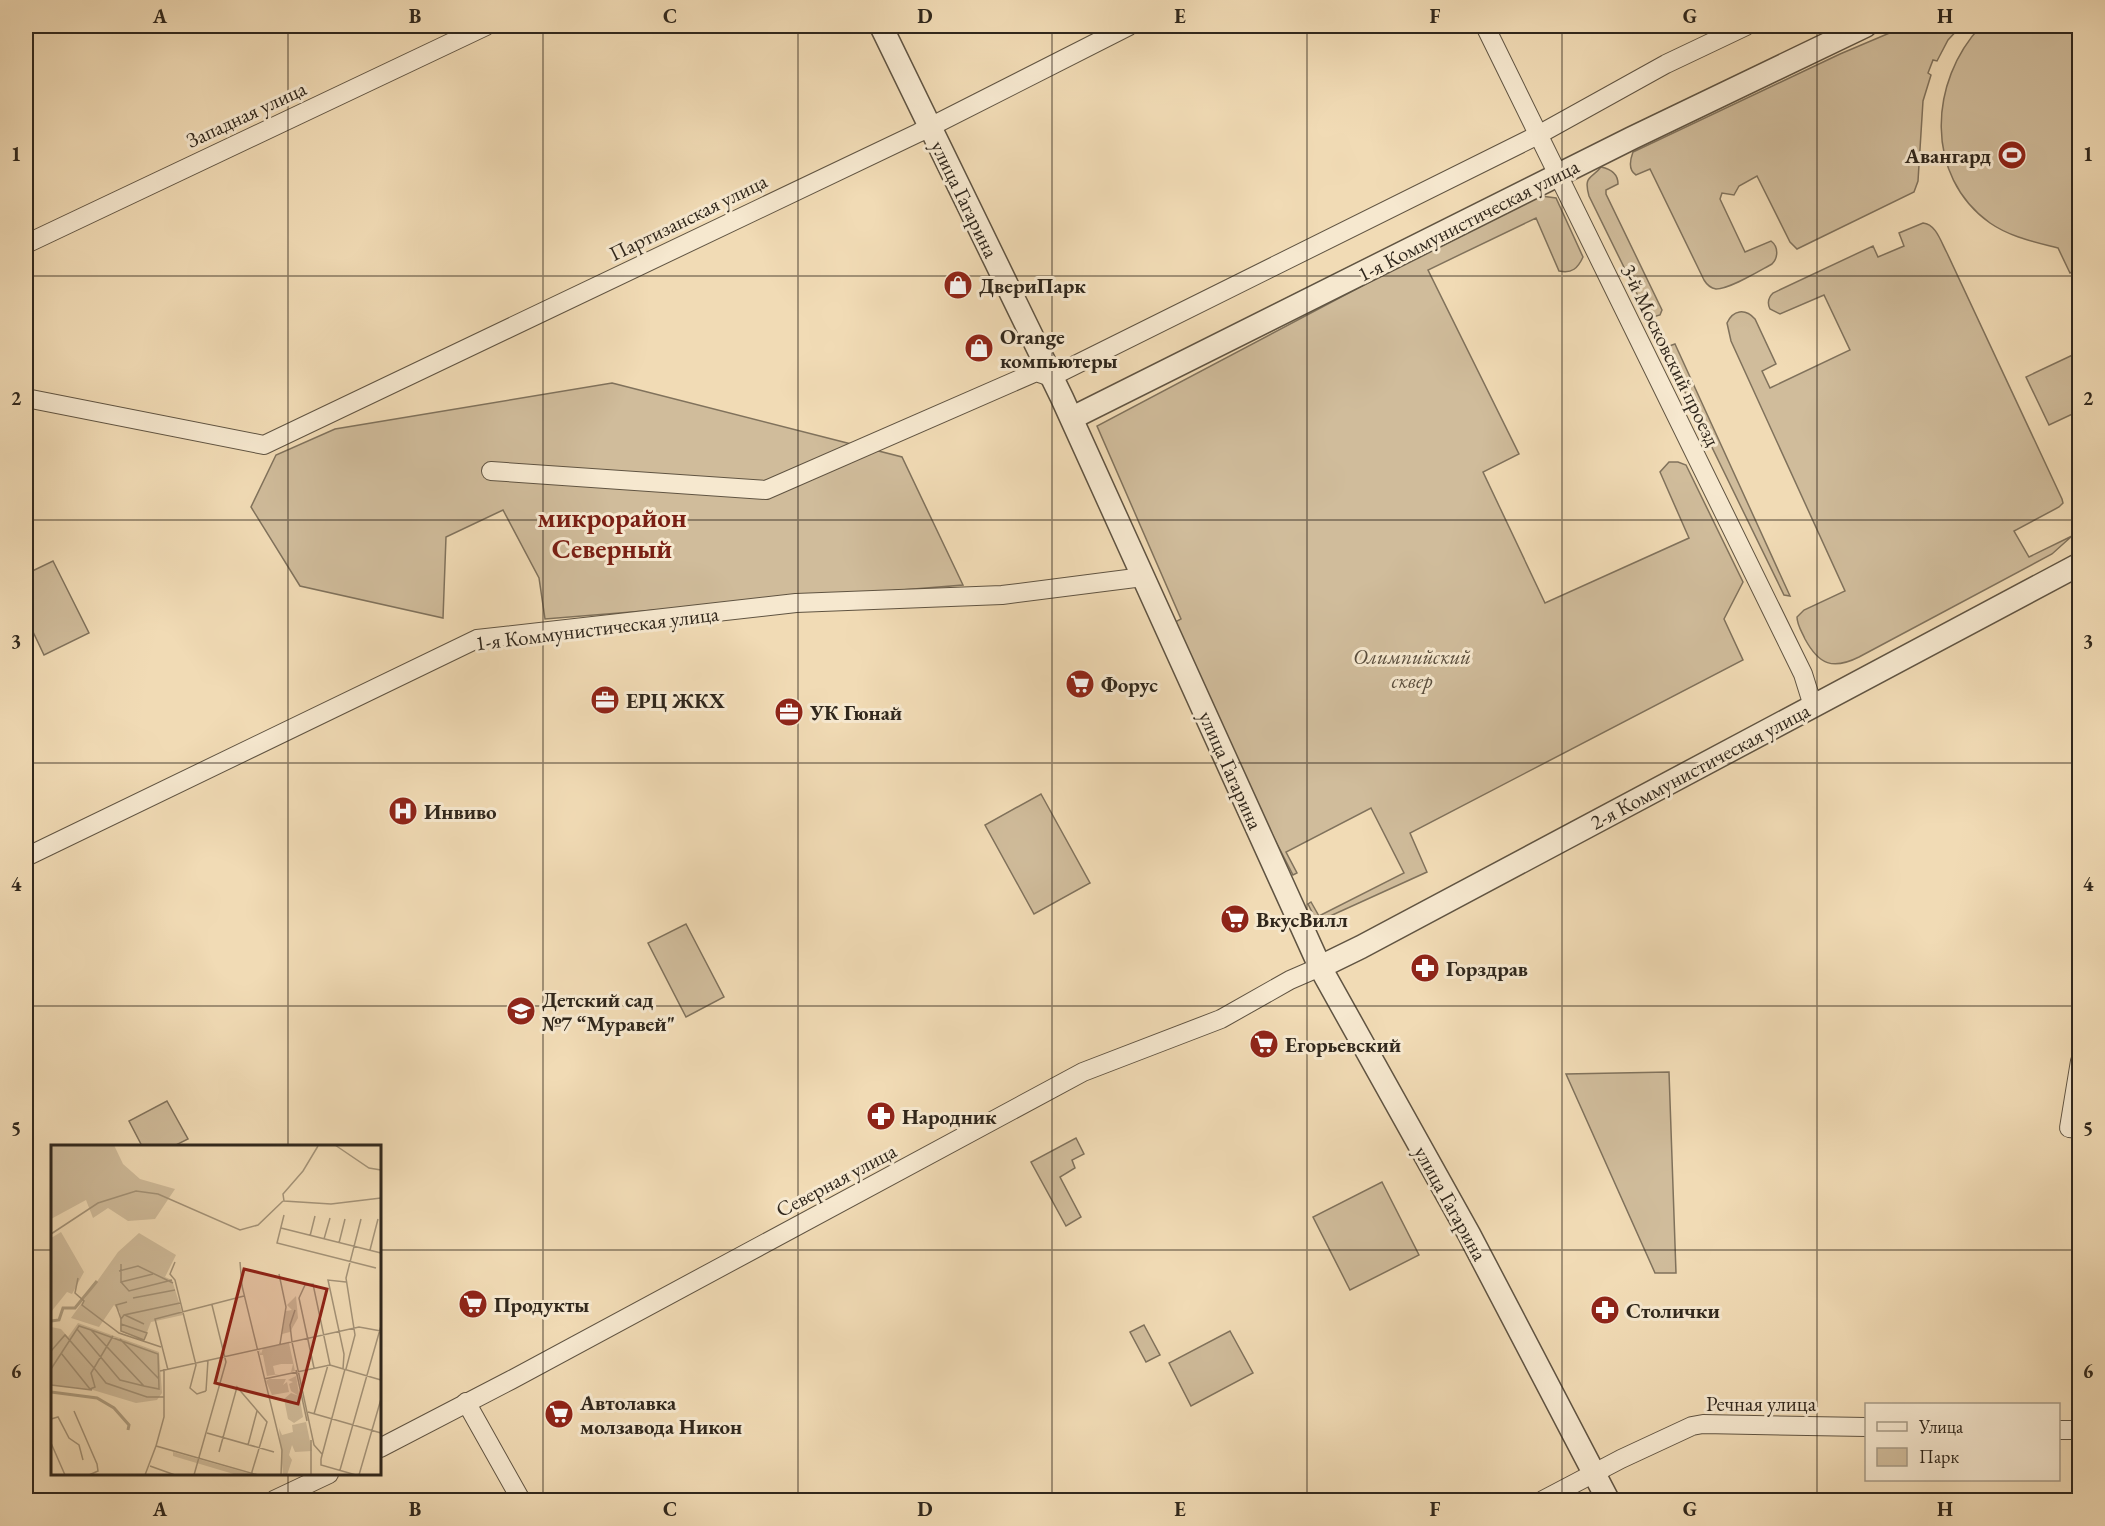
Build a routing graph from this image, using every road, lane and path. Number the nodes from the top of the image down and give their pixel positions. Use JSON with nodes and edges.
{"nodes":[{"id":1,"x":486,"y":26,"type":"edge"},
{"id":2,"x":880,"y":26,"type":"edge"},
{"id":3,"x":1129,"y":26,"type":"edge"},
{"id":4,"x":1485,"y":26,"type":"edge"},
{"id":5,"x":1746,"y":26,"type":"edge"},
{"id":6,"x":1865,"y":26,"type":"edge"},
{"id":7,"x":930,"y":127,"type":"junction"},
{"id":8,"x":1538,"y":135,"type":"junction"},
{"id":9,"x":1558,"y":175,"type":"junction"},
{"id":10,"x":26,"y":244,"type":"edge"},
{"id":11,"x":1051,"y":377,"type":"junction"},
{"id":12,"x":26,"y":398,"type":"edge"},
{"id":13,"x":1072,"y":418,"type":"junction"},
{"id":14,"x":491,"y":471,"type":"dead end"},
{"id":15,"x":2079,"y":564,"type":"edge"},
{"id":16,"x":1143,"y":577,"type":"junction"},
{"id":17,"x":1813,"y":706,"type":"junction"},
{"id":18,"x":26,"y":857,"type":"edge"},
{"id":19,"x":1320,"y":967,"type":"junction"},
{"id":20,"x":2079,"y":1061,"type":"edge"},
{"id":21,"x":2074,"y":1128,"type":"edge"},
{"id":22,"x":465,"y":1402,"type":"junction"},
{"id":23,"x":1865,"y":1427,"type":"edge"},
{"id":24,"x":2060,"y":1430,"type":"edge"},
{"id":25,"x":2079,"y":1430,"type":"edge"},
{"id":26,"x":381,"y":1447,"type":"edge"},
{"id":27,"x":1594,"y":1473,"type":"junction"},
{"id":28,"x":325,"y":1475,"type":"edge"},
{"id":29,"x":274,"y":1500,"type":"edge"},
{"id":30,"x":521,"y":1500,"type":"edge"},
{"id":31,"x":1543,"y":1500,"type":"edge"},
{"id":32,"x":1608,"y":1500,"type":"edge"}],
"edges":[{"from":1,"to":10,"type":"street","name":"Западная улица"},
{"from":2,"to":7,"type":"street","name":"улица Гагарина"},
{"from":3,"to":7,"type":"street","name":"Партизанская улица"},
{"from":4,"to":8,"type":"street","name":"3-й Московский проезд"},
{"from":5,"to":8,"type":"street"},
{"from":6,"to":9,"type":"street","name":"1-я Коммунистическая улица"},
{"from":7,"to":11,"type":"street","name":"улица Гагарина"},
{"from":7,"to":12,"type":"street","name":"Партизанская улица"},
{"from":8,"to":9,"type":"street","name":"3-й Московский проезд"},
{"from":8,"to":11,"type":"street"},
{"from":9,"to":13,"type":"street","name":"1-я Коммунистическая улица"},
{"from":9,"to":17,"type":"street","name":"3-й Московский проезд"},
{"from":11,"to":13,"type":"street","name":"улица Гагарина"},
{"from":11,"to":14,"type":"street"},
{"from":13,"to":16,"type":"street","name":"улица Гагарина"},
{"from":15,"to":17,"type":"street","name":"2-я Коммунистическая улица"},
{"from":16,"to":18,"type":"street","name":"1-я Коммунистическая улица"},
{"from":16,"to":19,"type":"street","name":"улица Гагарина"},
{"from":17,"to":19,"type":"street","name":"2-я Коммунистическая улица"},
{"from":19,"to":22,"type":"street","name":"Северная улица"},
{"from":19,"to":27,"type":"street","name":"улица Гагарина"},
{"from":20,"to":21,"type":"street"},
{"from":22,"to":26,"type":"street","name":"Северная улица"},
{"from":22,"to":30,"type":"street"},
{"from":23,"to":27,"type":"street","name":"Речная улица"},
{"from":24,"to":25,"type":"street"},
{"from":27,"to":31,"type":"street","name":"Речная улица"},
{"from":27,"to":32,"type":"street","name":"улица Гагарина"},
{"from":28,"to":29,"type":"street"}]}
